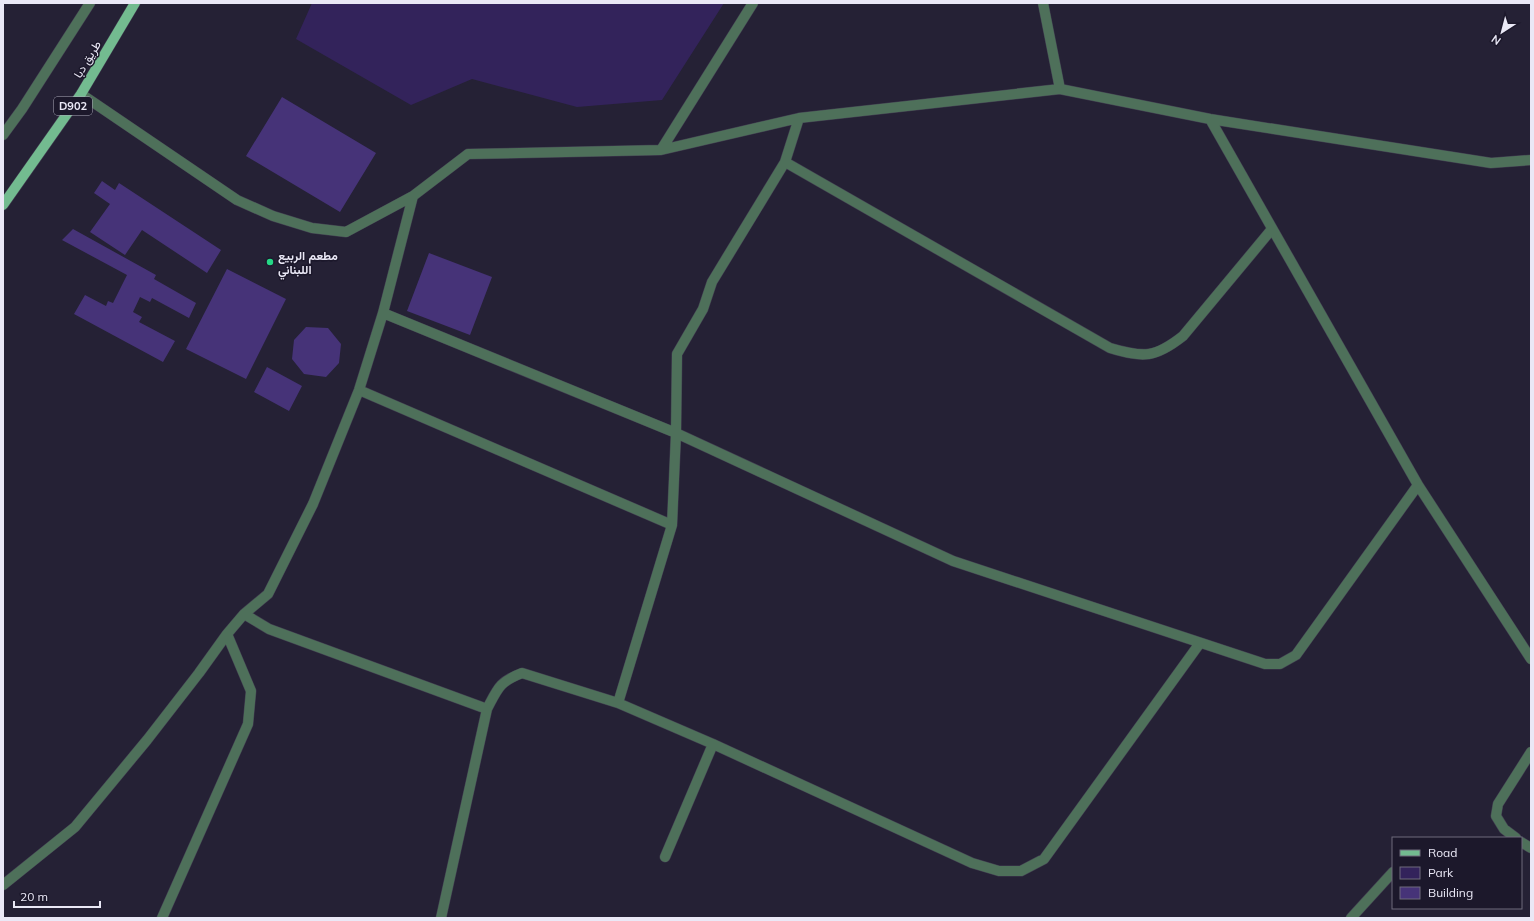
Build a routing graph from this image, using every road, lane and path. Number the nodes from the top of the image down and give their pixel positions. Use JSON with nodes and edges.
{"nodes":[{"id":1,"x":90,"y":3,"type":"edge"},
{"id":2,"x":135,"y":3,"type":"edge"},
{"id":3,"x":753,"y":3,"type":"edge"},
{"id":4,"x":1043,"y":3,"type":"edge"},
{"id":5,"x":1060,"y":89,"type":"junction"},
{"id":6,"x":81,"y":94,"type":"junction"},
{"id":7,"x":799,"y":118,"type":"junction"},
{"id":8,"x":1210,"y":119,"type":"junction"},
{"id":9,"x":3,"y":135,"type":"edge"},
{"id":10,"x":661,"y":150,"type":"junction"},
{"id":11,"x":1531,"y":160,"type":"edge"},
{"id":12,"x":785,"y":162,"type":"junction"},
{"id":13,"x":414,"y":196,"type":"junction"},
{"id":14,"x":3,"y":205,"type":"edge"},
{"id":15,"x":1272,"y":229,"type":"junction"},
{"id":16,"x":383,"y":313,"type":"junction"},
{"id":17,"x":359,"y":390,"type":"junction"},
{"id":18,"x":676,"y":433,"type":"junction"},
{"id":19,"x":1418,"y":485,"type":"junction"},
{"id":20,"x":672,"y":525,"type":"junction"},
{"id":21,"x":244,"y":614,"type":"junction"},
{"id":22,"x":227,"y":634,"type":"junction"},
{"id":23,"x":1200,"y":643,"type":"junction"},
{"id":24,"x":1531,"y":659,"type":"edge"},
{"id":25,"x":618,"y":703,"type":"junction"},
{"id":26,"x":487,"y":709,"type":"junction"},
{"id":27,"x":713,"y":744,"type":"junction"},
{"id":28,"x":1531,"y":752,"type":"edge"},
{"id":29,"x":1515,"y":837,"type":"edge"},
{"id":30,"x":1522,"y":843,"type":"edge"},
{"id":31,"x":1531,"y":848,"type":"edge"},
{"id":32,"x":664,"y":857,"type":"dead end"},
{"id":33,"x":1392,"y":873,"type":"edge"},
{"id":34,"x":3,"y":885,"type":"edge"},
{"id":35,"x":162,"y":918,"type":"edge"},
{"id":36,"x":440,"y":918,"type":"edge"},
{"id":37,"x":1351,"y":918,"type":"edge"}],
"edges":[{"from":1,"to":9,"type":"street"},
{"from":2,"to":6,"type":"main road","name":"طريق دبا","number":"D902"},
{"from":3,"to":10,"type":"street"},
{"from":4,"to":5,"type":"street"},
{"from":5,"to":7,"type":"street"},
{"from":5,"to":8,"type":"street"},
{"from":6,"to":13,"type":"street"},
{"from":6,"to":14,"type":"main road","name":"طريق دبا","number":"D902"},
{"from":7,"to":10,"type":"street"},
{"from":7,"to":12,"type":"street"},
{"from":8,"to":11,"type":"street"},
{"from":8,"to":15,"type":"street"},
{"from":10,"to":13,"type":"street"},
{"from":12,"to":15,"type":"street"},
{"from":12,"to":18,"type":"street"},
{"from":13,"to":16,"type":"street"},
{"from":15,"to":19,"type":"street"},
{"from":16,"to":17,"type":"street"},
{"from":16,"to":18,"type":"street"},
{"from":17,"to":20,"type":"street"},
{"from":17,"to":21,"type":"street"},
{"from":18,"to":20,"type":"street"},
{"from":18,"to":23,"type":"street"},
{"from":19,"to":23,"type":"street"},
{"from":19,"to":24,"type":"street"},
{"from":20,"to":25,"type":"street"},
{"from":21,"to":22,"type":"street"},
{"from":21,"to":26,"type":"street"},
{"from":22,"to":34,"type":"street"},
{"from":22,"to":35,"type":"street"},
{"from":23,"to":27,"type":"street"},
{"from":25,"to":26,"type":"street"},
{"from":25,"to":27,"type":"street"},
{"from":26,"to":36,"type":"street"},
{"from":27,"to":32,"type":"street"},
{"from":28,"to":29,"type":"street"},
{"from":30,"to":31,"type":"street"},
{"from":33,"to":37,"type":"street"}]}
